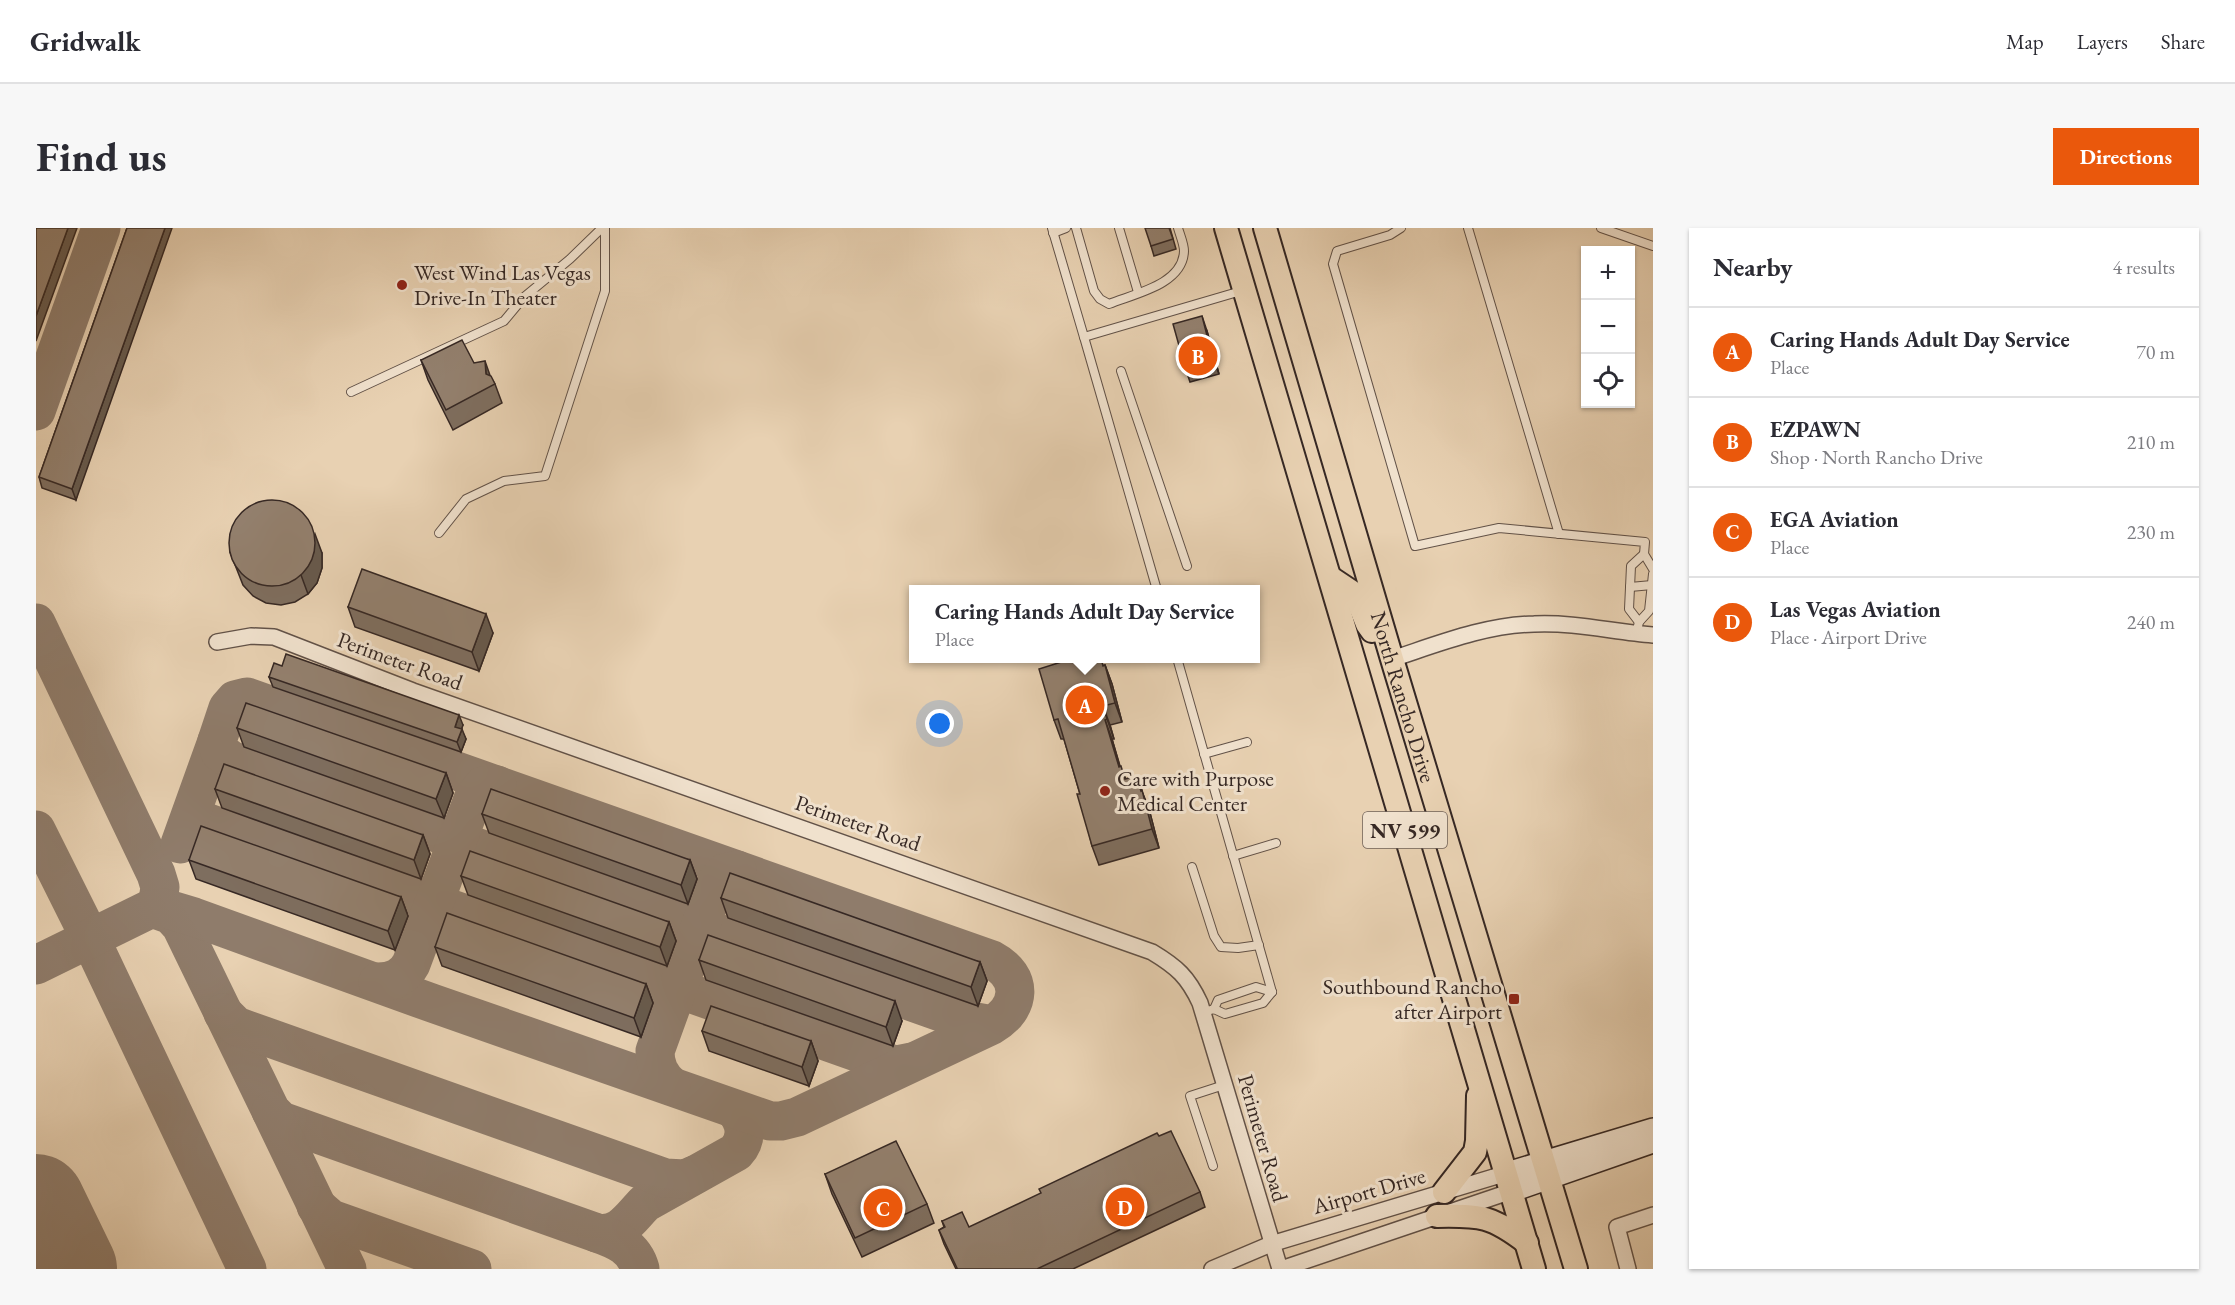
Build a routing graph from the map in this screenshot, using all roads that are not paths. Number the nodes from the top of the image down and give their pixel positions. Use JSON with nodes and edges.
{"nodes":[{"id":1,"x":603,"y":228,"type":"edge"},
{"id":2,"x":1066,"y":228,"type":"edge"},
{"id":3,"x":1076,"y":228,"type":"edge"},
{"id":4,"x":1119,"y":228,"type":"edge"},
{"id":5,"x":1178,"y":228,"type":"edge"},
{"id":6,"x":1226,"y":228,"type":"edge"},
{"id":7,"x":1265,"y":228,"type":"edge"},
{"id":8,"x":1401,"y":228,"type":"edge"},
{"id":9,"x":1468,"y":228,"type":"edge"},
{"id":10,"x":1601,"y":228,"type":"edge"},
{"id":11,"x":1052,"y":230,"type":"edge"},
{"id":12,"x":1653,"y":246,"type":"edge"},
{"id":13,"x":1245,"y":290,"type":"junction"},
{"id":14,"x":1138,"y":292,"type":"junction"},
{"id":15,"x":1084,"y":337,"type":"junction"},
{"id":16,"x":1121,"y":371,"type":"dead end"},
{"id":17,"x":351,"y":392,"type":"dead end"},
{"id":18,"x":439,"y":533,"type":"dead end"},
{"id":19,"x":1559,"y":534,"type":"junction"},
{"id":20,"x":1649,"y":542,"type":"edge"},
{"id":21,"x":1644,"y":554,"type":"junction"},
{"id":22,"x":1187,"y":566,"type":"dead end"},
{"id":23,"x":1653,"y":572,"type":"edge"},
{"id":24,"x":1331,"y":578,"type":"junction"},
{"id":25,"x":1156,"y":585,"type":"edge"},
{"id":26,"x":1652,"y":585,"type":"edge"},
{"id":27,"x":1630,"y":587,"type":"junction"},
{"id":28,"x":1643,"y":630,"type":"edge"},
{"id":29,"x":217,"y":642,"type":"dead end"},
{"id":30,"x":1392,"y":659,"type":"junction"},
{"id":31,"x":1178,"y":663,"type":"edge"},
{"id":32,"x":1247,"y":742,"type":"dead end"},
{"id":33,"x":1204,"y":754,"type":"junction"},
{"id":34,"x":1276,"y":843,"type":"dead end"},
{"id":35,"x":1233,"y":856,"type":"junction"},
{"id":36,"x":1191,"y":867,"type":"dead end"},
{"id":37,"x":1259,"y":945,"type":"junction"},
{"id":38,"x":1272,"y":992,"type":"junction"},
{"id":39,"x":1209,"y":1010,"type":"junction"},
{"id":40,"x":1479,"y":1082,"type":"junction"},
{"id":41,"x":1224,"y":1085,"type":"junction"},
{"id":42,"x":1653,"y":1129,"type":"edge"},
{"id":43,"x":1653,"y":1142,"type":"edge"},
{"id":44,"x":1213,"y":1166,"type":"dead end"},
{"id":45,"x":1547,"y":1170,"type":"junction"},
{"id":46,"x":1509,"y":1182,"type":"junction"},
{"id":47,"x":1444,"y":1192,"type":"junction"},
{"id":48,"x":1653,"y":1215,"type":"edge"},
{"id":49,"x":1437,"y":1216,"type":"junction"},
{"id":50,"x":1527,"y":1243,"type":"junction"},
{"id":51,"x":1271,"y":1244,"type":"junction"},
{"id":52,"x":1212,"y":1269,"type":"edge"},
{"id":53,"x":1280,"y":1269,"type":"edge"},
{"id":54,"x":1534,"y":1269,"type":"edge"},
{"id":55,"x":1576,"y":1269,"type":"edge"},
{"id":56,"x":1628,"y":1269,"type":"edge"}],
"edges":[{"from":1,"to":17,"type":"lane"},
{"from":1,"to":18,"type":"lane"},
{"from":2,"to":11,"type":"lane"},
{"from":3,"to":14,"type":"lane"},
{"from":4,"to":14,"type":"lane"},
{"from":5,"to":14,"type":"lane"},
{"from":6,"to":13,"type":"main road","name":"North Rancho Drive","number":"NV 599"},
{"from":7,"to":30,"type":"main road","name":"North Rancho Drive","number":"NV 599"},
{"from":8,"to":19,"type":"lane"},
{"from":9,"to":19,"type":"lane"},
{"from":10,"to":12,"type":"lane"},
{"from":11,"to":15,"type":"lane"},
{"from":13,"to":15,"type":"lane"},
{"from":13,"to":24,"type":"main road","name":"North Rancho Drive","number":"NV 599"},
{"from":15,"to":25,"type":"lane"},
{"from":16,"to":22,"type":"lane"},
{"from":19,"to":20,"type":"lane"},
{"from":20,"to":21,"type":"lane"},
{"from":21,"to":23,"type":"lane"},
{"from":21,"to":27,"type":"lane"},
{"from":23,"to":26,"type":"lane"},
{"from":24,"to":30,"type":"main road"},
{"from":24,"to":40,"type":"main road","name":"North Rancho Drive","number":"NV 599"},
{"from":26,"to":27,"type":"lane"},
{"from":26,"to":28,"type":"lane"},
{"from":27,"to":28,"type":"lane"},
{"from":28,"to":30,"type":"street"},
{"from":29,"to":39,"type":"street","name":"Perimeter Road"},
{"from":30,"to":45,"type":"main road","name":"North Rancho Drive","number":"NV 599"},
{"from":31,"to":33,"type":"lane"},
{"from":32,"to":33,"type":"lane"},
{"from":33,"to":35,"type":"lane"},
{"from":34,"to":35,"type":"lane"},
{"from":35,"to":37,"type":"lane"},
{"from":36,"to":37,"type":"lane"},
{"from":37,"to":38,"type":"lane"},
{"from":38,"to":39,"type":"lane"},
{"from":38,"to":39,"type":"lane"},
{"from":39,"to":41,"type":"street","name":"Perimeter Road"},
{"from":40,"to":46,"type":"main road","name":"North Rancho Drive","number":"NV 599"},
{"from":40,"to":47,"type":"main road"},
{"from":41,"to":44,"type":"lane"},
{"from":41,"to":51,"type":"street","name":"Perimeter Road"},
{"from":42,"to":45,"type":"street"},
{"from":43,"to":45,"type":"street"},
{"from":45,"to":46,"type":"street"},
{"from":45,"to":55,"type":"main road","name":"North Rancho Drive","number":"NV 599"},
{"from":46,"to":47,"type":"street","name":"Airport Drive"},
{"from":46,"to":49,"type":"street","name":"Airport Drive"},
{"from":46,"to":50,"type":"main road","name":"North Rancho Drive","number":"NV 599"},
{"from":47,"to":51,"type":"street","name":"Airport Drive"},
{"from":48,"to":56,"type":"street"},
{"from":49,"to":50,"type":"main road"},
{"from":49,"to":53,"type":"street","name":"Airport Drive"},
{"from":50,"to":54,"type":"main road","name":"North Rancho Drive","number":"NV 599"},
{"from":51,"to":52,"type":"street","name":"Airport Drive"},
{"from":51,"to":53,"type":"street","name":"Perimeter Road"}]}
